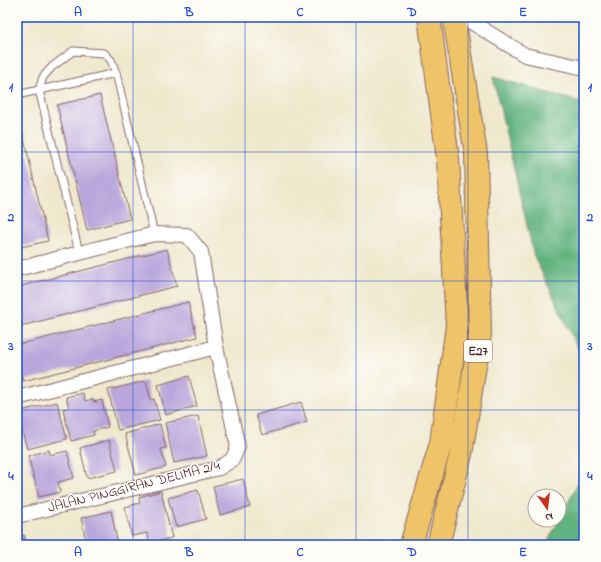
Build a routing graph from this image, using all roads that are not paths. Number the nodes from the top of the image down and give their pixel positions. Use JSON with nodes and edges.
{"nodes":[{"id":1,"x":429,"y":17,"type":"edge"},
{"id":2,"x":467,"y":18,"type":"edge"},
{"id":3,"x":584,"y":68,"type":"edge"},
{"id":4,"x":116,"y":73,"type":"junction"},
{"id":5,"x":39,"y":90,"type":"junction"},
{"id":6,"x":17,"y":95,"type":"edge"},
{"id":7,"x":154,"y":234,"type":"junction"},
{"id":8,"x":79,"y":252,"type":"junction"},
{"id":9,"x":17,"y":269,"type":"edge"},
{"id":10,"x":216,"y":347,"type":"junction"},
{"id":11,"x":17,"y":398,"type":"edge"},
{"id":12,"x":17,"y":516,"type":"edge"},
{"id":13,"x":410,"y":545,"type":"edge"},
{"id":14,"x":438,"y":545,"type":"edge"}],
"edges":[{"from":1,"to":13,"type":"highway","number":"E27"},
{"from":2,"to":3,"type":"street"},
{"from":2,"to":14,"type":"highway","number":"E27"},
{"from":4,"to":5,"type":"lane"},
{"from":4,"to":5,"type":"lane"},
{"from":4,"to":7,"type":"lane"},
{"from":5,"to":6,"type":"lane"},
{"from":5,"to":8,"type":"lane"},
{"from":7,"to":8,"type":"street"},
{"from":7,"to":10,"type":"street","name":"JALAN PINGGIRAN DELIMA 2/4"},
{"from":8,"to":9,"type":"street"},
{"from":10,"to":11,"type":"street"},
{"from":10,"to":12,"type":"street","name":"JALAN PINGGIRAN DELIMA 2/4"}]}
